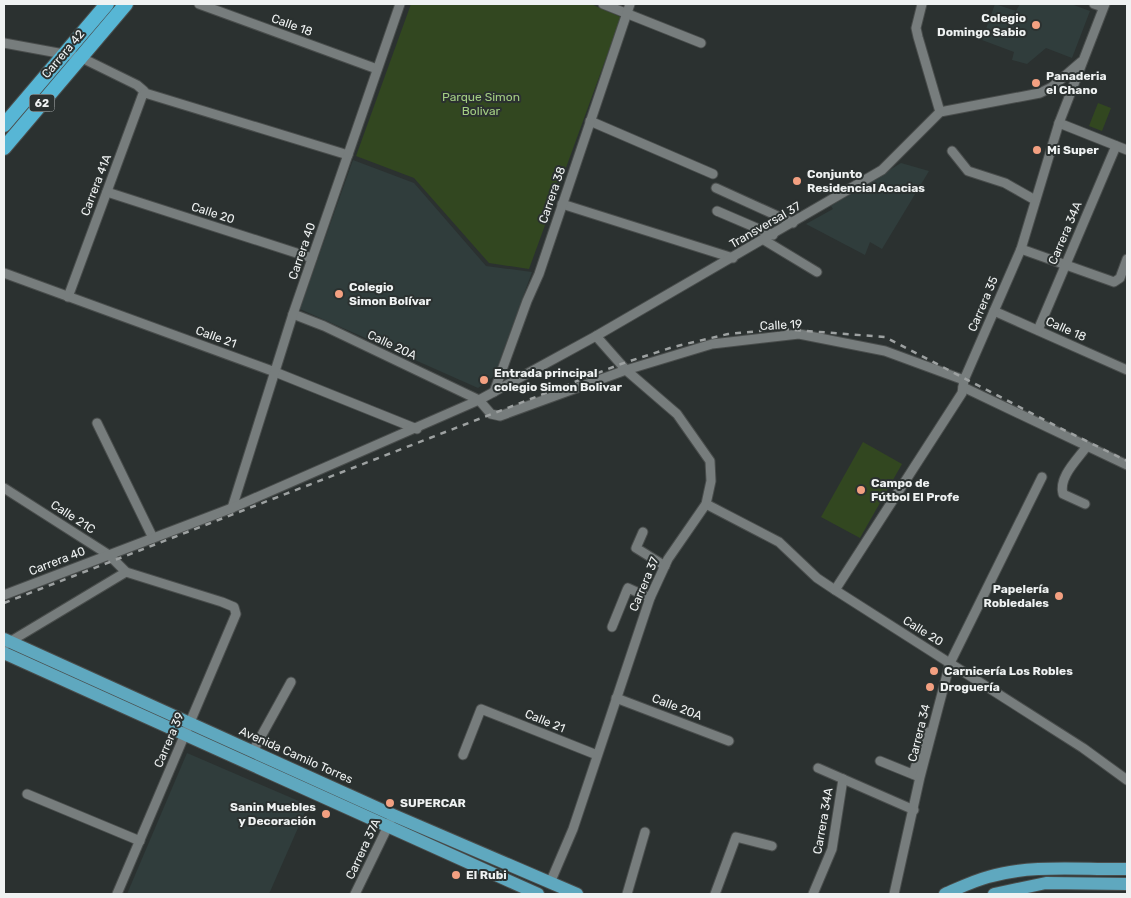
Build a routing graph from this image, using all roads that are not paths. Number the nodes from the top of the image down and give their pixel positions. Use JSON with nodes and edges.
{"nodes":[{"id":1,"x":106,"y":4,"type":"edge"},
{"id":2,"x":126,"y":4,"type":"edge"},
{"id":3,"x":199,"y":4,"type":"edge"},
{"id":4,"x":400,"y":4,"type":"edge"},
{"id":5,"x":602,"y":4,"type":"edge"},
{"id":6,"x":630,"y":4,"type":"edge"},
{"id":7,"x":922,"y":4,"type":"edge"},
{"id":8,"x":1094,"y":4,"type":"edge"},
{"id":9,"x":1104,"y":6,"type":"edge"},
{"id":10,"x":626,"y":14,"type":"junction"},
{"id":11,"x":701,"y":42,"type":"dead end"},
{"id":12,"x":4,"y":43,"type":"edge"},
{"id":13,"x":63,"y":56,"type":"junction"},
{"id":14,"x":80,"y":57,"type":"junction"},
{"id":15,"x":1081,"y":62,"type":"junction"},
{"id":16,"x":377,"y":69,"type":"junction"},
{"id":17,"x":145,"y":93,"type":"junction"},
{"id":18,"x":940,"y":112,"type":"junction"},
{"id":19,"x":590,"y":121,"type":"junction"},
{"id":20,"x":1059,"y":123,"type":"junction"},
{"id":21,"x":4,"y":126,"type":"edge"},
{"id":22,"x":1116,"y":146,"type":"junction"},
{"id":23,"x":4,"y":148,"type":"edge"},
{"id":24,"x":1127,"y":150,"type":"edge"},
{"id":25,"x":952,"y":151,"type":"dead end"},
{"id":26,"x":348,"y":155,"type":"junction"},
{"id":27,"x":713,"y":174,"type":"dead end"},
{"id":28,"x":716,"y":188,"type":"dead end"},
{"id":29,"x":107,"y":192,"type":"junction"},
{"id":30,"x":1035,"y":200,"type":"junction"},
{"id":31,"x":562,"y":204,"type":"junction"},
{"id":32,"x":717,"y":211,"type":"dead end"},
{"id":33,"x":793,"y":223,"type":"junction"},
{"id":34,"x":773,"y":235,"type":"junction"},
{"id":35,"x":764,"y":240,"type":"junction"},
{"id":36,"x":1021,"y":249,"type":"junction"},
{"id":37,"x":312,"y":258,"type":"junction"},
{"id":38,"x":733,"y":258,"type":"junction"},
{"id":39,"x":1127,"y":259,"type":"edge"},
{"id":40,"x":1064,"y":265,"type":"junction"},
{"id":41,"x":817,"y":272,"type":"dead end"},
{"id":42,"x":4,"y":273,"type":"edge"},
{"id":43,"x":68,"y":296,"type":"junction"},
{"id":44,"x":994,"y":311,"type":"junction"},
{"id":45,"x":293,"y":314,"type":"junction"},
{"id":46,"x":1038,"y":330,"type":"junction"},
{"id":47,"x":596,"y":336,"type":"junction"},
{"id":48,"x":626,"y":370,"type":"junction"},
{"id":49,"x":1127,"y":370,"type":"edge"},
{"id":50,"x":275,"y":372,"type":"junction"},
{"id":51,"x":964,"y":383,"type":"junction"},
{"id":52,"x":494,"y":392,"type":"junction"},
{"id":53,"x":479,"y":400,"type":"junction"},
{"id":54,"x":97,"y":423,"type":"dead end"},
{"id":55,"x":418,"y":429,"type":"junction"},
{"id":56,"x":1087,"y":446,"type":"junction"},
{"id":57,"x":1127,"y":466,"type":"edge"},
{"id":58,"x":1042,"y":477,"type":"dead end"},
{"id":59,"x":4,"y":488,"type":"edge"},
{"id":60,"x":706,"y":504,"type":"junction"},
{"id":61,"x":1086,"y":504,"type":"dead end"},
{"id":62,"x":232,"y":508,"type":"junction"},
{"id":63,"x":643,"y":532,"type":"dead end"},
{"id":64,"x":153,"y":538,"type":"junction"},
{"id":65,"x":109,"y":555,"type":"junction"},
{"id":66,"x":665,"y":566,"type":"junction"},
{"id":67,"x":126,"y":572,"type":"junction"},
{"id":68,"x":835,"y":590,"type":"junction"},
{"id":69,"x":4,"y":595,"type":"edge"},
{"id":70,"x":650,"y":598,"type":"junction"},
{"id":71,"x":612,"y":627,"type":"dead end"},
{"id":72,"x":5,"y":645,"type":"edge"},
{"id":73,"x":950,"y":663,"type":"junction"},
{"id":74,"x":291,"y":682,"type":"dead end"},
{"id":75,"x":616,"y":698,"type":"junction"},
{"id":76,"x":189,"y":722,"type":"junction"},
{"id":77,"x":184,"y":736,"type":"junction"},
{"id":78,"x":729,"y":741,"type":"dead end"},
{"id":79,"x":253,"y":751,"type":"junction"},
{"id":80,"x":463,"y":755,"type":"dead end"},
{"id":81,"x":597,"y":755,"type":"junction"},
{"id":82,"x":880,"y":761,"type":"dead end"},
{"id":83,"x":818,"y":768,"type":"dead end"},
{"id":84,"x":916,"y":776,"type":"junction"},
{"id":85,"x":843,"y":779,"type":"junction"},
{"id":86,"x":1127,"y":780,"type":"edge"},
{"id":87,"x":27,"y":794,"type":"dead end"},
{"id":88,"x":914,"y":810,"type":"junction"},
{"id":89,"x":393,"y":815,"type":"junction"},
{"id":90,"x":387,"y":827,"type":"junction"},
{"id":91,"x":645,"y":832,"type":"dead end"},
{"id":92,"x":140,"y":841,"type":"junction"},
{"id":93,"x":772,"y":846,"type":"dead end"},
{"id":94,"x":1127,"y":869,"type":"edge"},
{"id":95,"x":550,"y":883,"type":"junction"},
{"id":96,"x":1127,"y":884,"type":"edge"},
{"id":97,"x":117,"y":894,"type":"edge"},
{"id":98,"x":355,"y":894,"type":"edge"},
{"id":99,"x":538,"y":894,"type":"edge"},
{"id":100,"x":577,"y":894,"type":"edge"},
{"id":101,"x":627,"y":894,"type":"edge"},
{"id":102,"x":715,"y":894,"type":"edge"},
{"id":103,"x":814,"y":894,"type":"edge"},
{"id":104,"x":894,"y":894,"type":"edge"},
{"id":105,"x":945,"y":894,"type":"edge"},
{"id":106,"x":994,"y":894,"type":"edge"}],
"edges":[{"from":1,"to":13,"type":"highway","name":"Carrera 42","number":"62"},
{"from":2,"to":14,"type":"highway","name":"Carrera 42","number":"62"},
{"from":3,"to":16,"type":"street","name":"Calle 18"},
{"from":4,"to":16,"type":"street","name":"Carrera 40"},
{"from":5,"to":10,"type":"street"},
{"from":6,"to":10,"type":"street","name":"Carrera 38"},
{"from":7,"to":18,"type":"street"},
{"from":8,"to":9,"type":"street"},
{"from":9,"to":15,"type":"street","name":"Carrera 35"},
{"from":10,"to":11,"type":"street"},
{"from":10,"to":19,"type":"street","name":"Carrera 38"},
{"from":12,"to":13,"type":"street"},
{"from":13,"to":14,"type":"street"},
{"from":13,"to":21,"type":"highway","name":"Carrera 42","number":"62"},
{"from":14,"to":17,"type":"street"},
{"from":14,"to":23,"type":"highway","name":"Carrera 42","number":"62"},
{"from":15,"to":18,"type":"street"},
{"from":15,"to":20,"type":"street","name":"Carrera 35"},
{"from":16,"to":26,"type":"street","name":"Carrera 40"},
{"from":17,"to":26,"type":"street"},
{"from":17,"to":29,"type":"street","name":"Carrera 41A"},
{"from":18,"to":33,"type":"street","name":"Transversal 37"},
{"from":19,"to":27,"type":"street"},
{"from":19,"to":31,"type":"street","name":"Carrera 38"},
{"from":20,"to":22,"type":"street"},
{"from":20,"to":30,"type":"street","name":"Carrera 35"},
{"from":22,"to":24,"type":"street"},
{"from":22,"to":40,"type":"street","name":"Carrera 34A"},
{"from":25,"to":30,"type":"street"},
{"from":26,"to":37,"type":"street","name":"Carrera 40"},
{"from":28,"to":33,"type":"street"},
{"from":29,"to":37,"type":"street","name":"Calle 20"},
{"from":29,"to":43,"type":"street","name":"Carrera 41A"},
{"from":30,"to":36,"type":"street","name":"Carrera 35"},
{"from":31,"to":38,"type":"street"},
{"from":31,"to":52,"type":"street","name":"Carrera 38"},
{"from":32,"to":34,"type":"street"},
{"from":33,"to":34,"type":"street","name":"Transversal 37"},
{"from":34,"to":35,"type":"street","name":"Transversal 37"},
{"from":35,"to":38,"type":"street","name":"Transversal 37"},
{"from":35,"to":41,"type":"street"},
{"from":36,"to":40,"type":"street"},
{"from":36,"to":44,"type":"street","name":"Carrera 35"},
{"from":37,"to":45,"type":"street","name":"Carrera 40"},
{"from":38,"to":47,"type":"street","name":"Transversal 37"},
{"from":39,"to":40,"type":"street"},
{"from":40,"to":46,"type":"street","name":"Carrera 34A"},
{"from":42,"to":43,"type":"street","name":"Calle 21"},
{"from":43,"to":50,"type":"street","name":"Calle 21"},
{"from":44,"to":46,"type":"street","name":"Calle 18"},
{"from":44,"to":51,"type":"street","name":"Carrera 35"},
{"from":45,"to":50,"type":"street","name":"Carrera 40"},
{"from":45,"to":53,"type":"street","name":"Calle 20A"},
{"from":46,"to":49,"type":"street","name":"Calle 18"},
{"from":47,"to":48,"type":"street","name":"Carrera 37"},
{"from":47,"to":52,"type":"street","name":"Transversal 37"},
{"from":48,"to":51,"type":"street","name":"Calle 19"},
{"from":48,"to":53,"type":"street"},
{"from":48,"to":60,"type":"street","name":"Carrera 37"},
{"from":50,"to":55,"type":"street","name":"Calle 21"},
{"from":50,"to":62,"type":"street","name":"Carrera 40"},
{"from":51,"to":56,"type":"street","name":"Calle 19"},
{"from":51,"to":68,"type":"street","name":"Carrera 35"},
{"from":52,"to":53,"type":"street","name":"Transversal 37"},
{"from":53,"to":55,"type":"street","name":"Carrera 40"},
{"from":54,"to":64,"type":"street"},
{"from":55,"to":62,"type":"street","name":"Carrera 40"},
{"from":56,"to":57,"type":"street","name":"Calle 19"},
{"from":56,"to":61,"type":"street"},
{"from":58,"to":73,"type":"street","name":"Carrera 34"},
{"from":59,"to":65,"type":"street","name":"Calle 21C"},
{"from":60,"to":66,"type":"street","name":"Carrera 37"},
{"from":60,"to":68,"type":"street","name":"Calle 20"},
{"from":62,"to":64,"type":"street","name":"Carrera 40"},
{"from":63,"to":66,"type":"street"},
{"from":64,"to":65,"type":"street","name":"Carrera 40"},
{"from":65,"to":67,"type":"street","name":"Calle 21C"},
{"from":65,"to":69,"type":"street","name":"Carrera 40"},
{"from":66,"to":70,"type":"street","name":"Carrera 37"},
{"from":67,"to":72,"type":"street"},
{"from":67,"to":76,"type":"street","name":"Carrera 39"},
{"from":68,"to":73,"type":"street","name":"Calle 20"},
{"from":70,"to":71,"type":"street"},
{"from":70,"to":75,"type":"street","name":"Carrera 37"},
{"from":72,"to":76,"type":"main road","name":"Avenida Camilo Torres"},
{"from":72,"to":77,"type":"main road"},
{"from":73,"to":84,"type":"street","name":"Carrera 34"},
{"from":73,"to":86,"type":"street","name":"Calle 20"},
{"from":74,"to":79,"type":"street"},
{"from":75,"to":78,"type":"street","name":"Calle 20A"},
{"from":75,"to":81,"type":"street","name":"Carrera 37"},
{"from":76,"to":77,"type":"street","name":"Carrera 39"},
{"from":76,"to":79,"type":"main road","name":"Avenida Camilo Torres"},
{"from":77,"to":90,"type":"main road"},
{"from":77,"to":92,"type":"street","name":"Carrera 39"},
{"from":79,"to":89,"type":"main road","name":"Avenida Camilo Torres"},
{"from":80,"to":81,"type":"street","name":"Calle 21"},
{"from":81,"to":95,"type":"street","name":"Carrera 37"},
{"from":82,"to":84,"type":"street"},
{"from":83,"to":85,"type":"street"},
{"from":84,"to":88,"type":"street","name":"Carrera 34"},
{"from":85,"to":88,"type":"street"},
{"from":85,"to":103,"type":"street","name":"Carrera 34A"},
{"from":87,"to":92,"type":"street"},
{"from":88,"to":104,"type":"street","name":"Carrera 34"},
{"from":89,"to":90,"type":"street","name":"Carrera 37A"},
{"from":89,"to":95,"type":"main road","name":"Avenida Camilo Torres"},
{"from":90,"to":98,"type":"street","name":"Carrera 37A"},
{"from":90,"to":99,"type":"main road"},
{"from":91,"to":101,"type":"street"},
{"from":92,"to":97,"type":"street","name":"Carrera 39"},
{"from":93,"to":102,"type":"street"},
{"from":94,"to":105,"type":"main road"},
{"from":95,"to":100,"type":"main road","name":"Avenida Camilo Torres"},
{"from":96,"to":106,"type":"main road"}]}
